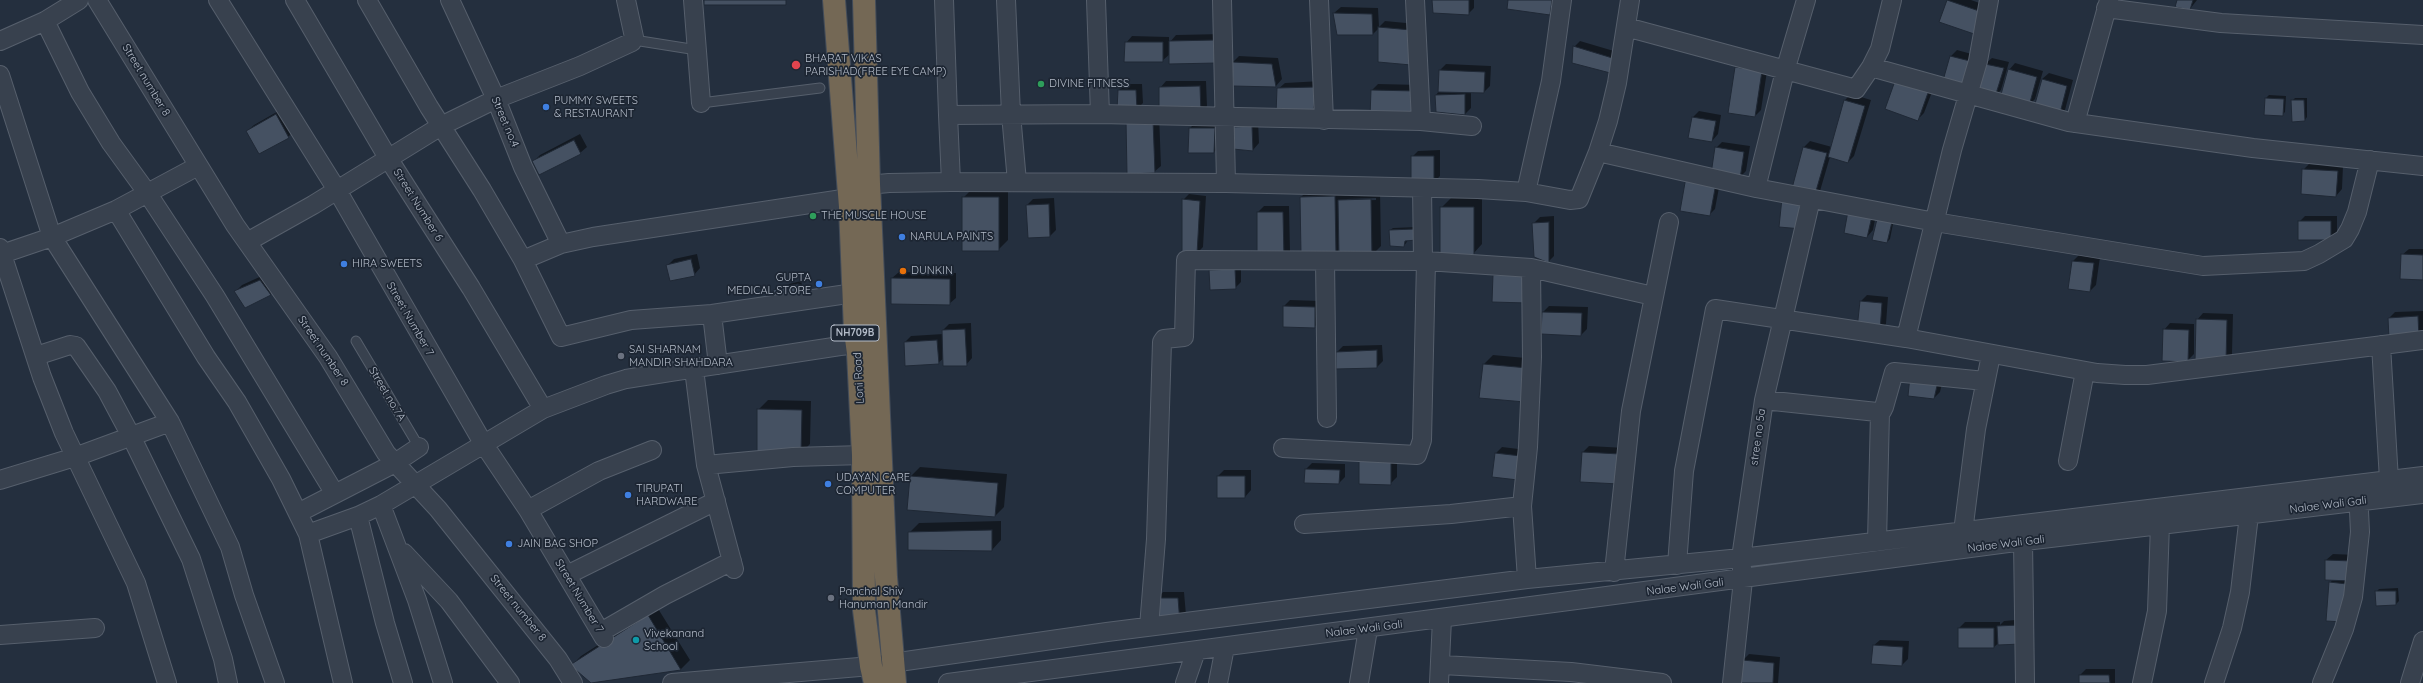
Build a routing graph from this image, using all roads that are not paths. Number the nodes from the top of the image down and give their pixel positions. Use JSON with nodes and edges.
{"nodes":[{"id":1,"x":79,"y":0,"type":"edge"},
{"id":2,"x":98,"y":0,"type":"edge"},
{"id":3,"x":218,"y":0,"type":"edge"},
{"id":4,"x":294,"y":0,"type":"edge"},
{"id":5,"x":367,"y":0,"type":"edge"},
{"id":6,"x":450,"y":0,"type":"edge"},
{"id":7,"x":693,"y":0,"type":"edge"},
{"id":8,"x":834,"y":0,"type":"edge"},
{"id":9,"x":864,"y":0,"type":"edge"},
{"id":10,"x":944,"y":0,"type":"edge"},
{"id":11,"x":1006,"y":0,"type":"edge"},
{"id":12,"x":1096,"y":0,"type":"edge"},
{"id":13,"x":1222,"y":0,"type":"edge"},
{"id":14,"x":1319,"y":0,"type":"edge"},
{"id":15,"x":1415,"y":0,"type":"edge"},
{"id":16,"x":1562,"y":0,"type":"edge"},
{"id":17,"x":1630,"y":0,"type":"edge"},
{"id":18,"x":1806,"y":0,"type":"edge"},
{"id":19,"x":1892,"y":0,"type":"edge"},
{"id":20,"x":1989,"y":0,"type":"edge"},
{"id":21,"x":626,"y":1,"type":"edge"},
{"id":22,"x":2107,"y":4,"type":"edge"},
{"id":23,"x":45,"y":21,"type":"junction"},
{"id":24,"x":1626,"y":27,"type":"junction"},
{"id":25,"x":2423,"y":35,"type":"edge"},
{"id":26,"x":634,"y":40,"type":"junction"},
{"id":27,"x":0,"y":41,"type":"edge"},
{"id":28,"x":697,"y":50,"type":"junction"},
{"id":29,"x":1871,"y":67,"type":"junction"},
{"id":30,"x":1785,"y":71,"type":"junction"},
{"id":31,"x":0,"y":75,"type":"edge"},
{"id":32,"x":820,"y":88,"type":"dead end"},
{"id":33,"x":1968,"y":96,"type":"junction"},
{"id":34,"x":496,"y":100,"type":"junction"},
{"id":35,"x":701,"y":103,"type":"joint"},
{"id":36,"x":1011,"y":114,"type":"junction"},
{"id":37,"x":1100,"y":114,"type":"junction"},
{"id":38,"x":948,"y":115,"type":"junction"},
{"id":39,"x":1223,"y":117,"type":"junction"},
{"id":40,"x":1324,"y":120,"type":"junction"},
{"id":41,"x":1421,"y":121,"type":"junction"},
{"id":42,"x":2075,"y":123,"type":"junction"},
{"id":43,"x":441,"y":126,"type":"junction"},
{"id":44,"x":1472,"y":126,"type":"dead end"},
{"id":45,"x":1598,"y":152,"type":"junction"},
{"id":46,"x":388,"y":158,"type":"junction"},
{"id":47,"x":2370,"y":160,"type":"junction"},
{"id":48,"x":198,"y":166,"type":"junction"},
{"id":49,"x":2423,"y":166,"type":"edge"},
{"id":50,"x":951,"y":182,"type":"junction"},
{"id":51,"x":1016,"y":182,"type":"junction"},
{"id":52,"x":1226,"y":183,"type":"junction"},
{"id":53,"x":1422,"y":188,"type":"junction"},
{"id":54,"x":1756,"y":188,"type":"junction"},
{"id":55,"x":337,"y":190,"type":"junction"},
{"id":56,"x":856,"y":190,"type":"junction"},
{"id":57,"x":1526,"y":192,"type":"junction"},
{"id":58,"x":148,"y":194,"type":"junction"},
{"id":59,"x":1811,"y":199,"type":"junction"},
{"id":60,"x":116,"y":210,"type":"junction"},
{"id":61,"x":1669,"y":222,"type":"dead end"},
{"id":62,"x":1935,"y":222,"type":"junction"},
{"id":63,"x":52,"y":237,"type":"junction"},
{"id":64,"x":247,"y":242,"type":"junction"},
{"id":65,"x":561,"y":244,"type":"junction"},
{"id":66,"x":1,"y":251,"type":"edge"},
{"id":67,"x":523,"y":260,"type":"junction"},
{"id":68,"x":1325,"y":261,"type":"junction"},
{"id":69,"x":1426,"y":261,"type":"junction"},
{"id":70,"x":1530,"y":268,"type":"junction"},
{"id":71,"x":854,"y":293,"type":"junction"},
{"id":72,"x":1653,"y":296,"type":"junction"},
{"id":73,"x":712,"y":314,"type":"junction"},
{"id":74,"x":1782,"y":318,"type":"junction"},
{"id":75,"x":1906,"y":338,"type":"junction"},
{"id":76,"x":2423,"y":340,"type":"edge"},
{"id":77,"x":356,"y":342,"type":"dead end"},
{"id":78,"x":866,"y":344,"type":"junction"},
{"id":79,"x":2381,"y":344,"type":"junction"},
{"id":80,"x":1990,"y":355,"type":"junction"},
{"id":81,"x":36,"y":356,"type":"junction"},
{"id":82,"x":718,"y":365,"type":"junction"},
{"id":83,"x":694,"y":369,"type":"junction"},
{"id":84,"x":2085,"y":371,"type":"junction"},
{"id":85,"x":1985,"y":381,"type":"junction"},
{"id":86,"x":1764,"y":400,"type":"junction"},
{"id":87,"x":543,"y":409,"type":"junction"},
{"id":88,"x":1880,"y":412,"type":"junction"},
{"id":89,"x":1327,"y":418,"type":"dead end"},
{"id":90,"x":170,"y":422,"type":"junction"},
{"id":91,"x":131,"y":436,"type":"junction"},
{"id":92,"x":483,"y":444,"type":"junction"},
{"id":93,"x":419,"y":446,"type":"joint"},
{"id":94,"x":1283,"y":448,"type":"dead end"},
{"id":95,"x":652,"y":450,"type":"dead end"},
{"id":96,"x":863,"y":455,"type":"junction"},
{"id":97,"x":75,"y":457,"type":"junction"},
{"id":98,"x":2068,"y":461,"type":"dead end"},
{"id":99,"x":395,"y":463,"type":"junction"},
{"id":100,"x":706,"y":465,"type":"junction"},
{"id":101,"x":2423,"y":476,"type":"edge"},
{"id":102,"x":0,"y":480,"type":"edge"},
{"id":103,"x":2389,"y":480,"type":"junction"},
{"id":104,"x":417,"y":484,"type":"junction"},
{"id":105,"x":2358,"y":493,"type":"junction"},
{"id":106,"x":335,"y":494,"type":"junction"},
{"id":107,"x":2423,"y":494,"type":"edge"},
{"id":108,"x":716,"y":501,"type":"junction"},
{"id":109,"x":381,"y":505,"type":"junction"},
{"id":110,"x":1522,"y":506,"type":"junction"},
{"id":111,"x":528,"y":510,"type":"junction"},
{"id":112,"x":298,"y":513,"type":"junction"},
{"id":113,"x":2249,"y":514,"type":"junction"},
{"id":114,"x":358,"y":516,"type":"junction"},
{"id":115,"x":1304,"y":524,"type":"dead end"},
{"id":116,"x":2160,"y":524,"type":"junction"},
{"id":117,"x":1963,"y":532,"type":"junction"},
{"id":118,"x":308,"y":534,"type":"junction"},
{"id":119,"x":1877,"y":542,"type":"junction"},
{"id":120,"x":2023,"y":542,"type":"junction"},
{"id":121,"x":399,"y":548,"type":"junction"},
{"id":122,"x":1742,"y":558,"type":"junction"},
{"id":123,"x":1677,"y":565,"type":"junction"},
{"id":124,"x":1614,"y":572,"type":"junction"},
{"id":125,"x":567,"y":575,"type":"junction"},
{"id":126,"x":1527,"y":580,"type":"junction"},
{"id":127,"x":1743,"y":580,"type":"junction"},
{"id":128,"x":1442,"y":619,"type":"junction"},
{"id":129,"x":1149,"y":627,"type":"junction"},
{"id":130,"x":95,"y":628,"type":"dead end"},
{"id":131,"x":1368,"y":629,"type":"junction"},
{"id":132,"x":0,"y":635,"type":"edge"},
{"id":133,"x":2423,"y":641,"type":"edge"},
{"id":134,"x":1225,"y":648,"type":"junction"},
{"id":135,"x":1196,"y":651,"type":"junction"},
{"id":136,"x":1442,"y":665,"type":"junction"},
{"id":137,"x":893,"y":668,"type":"edge"},
{"id":138,"x":873,"y":675,"type":"edge"},
{"id":139,"x":1584,"y":678,"type":"edge"},
{"id":140,"x":167,"y":683,"type":"edge"},
{"id":141,"x":228,"y":683,"type":"edge"},
{"id":142,"x":275,"y":683,"type":"edge"},
{"id":143,"x":343,"y":683,"type":"edge"},
{"id":144,"x":403,"y":683,"type":"edge"},
{"id":145,"x":443,"y":683,"type":"edge"},
{"id":146,"x":510,"y":683,"type":"edge"},
{"id":147,"x":573,"y":683,"type":"edge"},
{"id":148,"x":672,"y":683,"type":"edge"},
{"id":149,"x":948,"y":683,"type":"edge"},
{"id":150,"x":1185,"y":683,"type":"edge"},
{"id":151,"x":1218,"y":683,"type":"edge"},
{"id":152,"x":1359,"y":683,"type":"edge"},
{"id":153,"x":1439,"y":683,"type":"edge"},
{"id":154,"x":1662,"y":683,"type":"edge"},
{"id":155,"x":1732,"y":683,"type":"edge"},
{"id":156,"x":2025,"y":683,"type":"edge"},
{"id":157,"x":2142,"y":683,"type":"edge"},
{"id":158,"x":2214,"y":683,"type":"edge"},
{"id":159,"x":2322,"y":683,"type":"edge"},
{"id":160,"x":2410,"y":683,"type":"edge"}],
"edges":[{"from":1,"to":23,"type":"street"},
{"from":2,"to":48,"type":"street","name":"Street number 8"},
{"from":3,"to":55,"type":"street","name":"Street Number 7"},
{"from":4,"to":46,"type":"street","name":"Street Number 6"},
{"from":5,"to":43,"type":"street"},
{"from":6,"to":34,"type":"street","name":"Street no.4"},
{"from":7,"to":28,"type":"street"},
{"from":8,"to":56,"type":"highway","name":"Loni Road","number":"NH709B"},
{"from":9,"to":56,"type":"highway","name":"Loni Road","number":"NH709B"},
{"from":10,"to":38,"type":"street"},
{"from":11,"to":36,"type":"street"},
{"from":12,"to":37,"type":"street"},
{"from":13,"to":39,"type":"street"},
{"from":14,"to":40,"type":"street"},
{"from":15,"to":41,"type":"street"},
{"from":16,"to":57,"type":"street"},
{"from":17,"to":24,"type":"street"},
{"from":18,"to":30,"type":"street"},
{"from":19,"to":29,"type":"street"},
{"from":20,"to":33,"type":"street"},
{"from":21,"to":26,"type":"street"},
{"from":22,"to":25,"type":"street"},
{"from":22,"to":42,"type":"street"},
{"from":23,"to":27,"type":"street"},
{"from":23,"to":58,"type":"street"},
{"from":24,"to":30,"type":"street"},
{"from":24,"to":45,"type":"street"},
{"from":26,"to":28,"type":"lane"},
{"from":26,"to":34,"type":"street"},
{"from":28,"to":35,"type":"street"},
{"from":29,"to":30,"type":"street"},
{"from":29,"to":33,"type":"street"},
{"from":30,"to":54,"type":"street"},
{"from":31,"to":63,"type":"street"},
{"from":32,"to":35,"type":"lane"},
{"from":33,"to":42,"type":"street"},
{"from":33,"to":62,"type":"street"},
{"from":34,"to":43,"type":"street"},
{"from":34,"to":65,"type":"street","name":"Street no.4"},
{"from":36,"to":37,"type":"street"},
{"from":36,"to":38,"type":"street"},
{"from":36,"to":51,"type":"street"},
{"from":37,"to":39,"type":"street"},
{"from":38,"to":50,"type":"street"},
{"from":39,"to":40,"type":"street"},
{"from":39,"to":52,"type":"street"},
{"from":40,"to":41,"type":"street"},
{"from":41,"to":44,"type":"street"},
{"from":42,"to":47,"type":"street"},
{"from":43,"to":46,"type":"street"},
{"from":43,"to":67,"type":"street"},
{"from":45,"to":54,"type":"street"},
{"from":45,"to":57,"type":"street"},
{"from":46,"to":55,"type":"street"},
{"from":46,"to":87,"type":"street","name":"Street Number 6"},
{"from":47,"to":49,"type":"street"},
{"from":47,"to":62,"type":"street"},
{"from":48,"to":58,"type":"street"},
{"from":48,"to":64,"type":"street","name":"Street number 8"},
{"from":50,"to":51,"type":"street"},
{"from":50,"to":56,"type":"street"},
{"from":51,"to":52,"type":"street"},
{"from":52,"to":53,"type":"street"},
{"from":53,"to":57,"type":"street"},
{"from":53,"to":69,"type":"street"},
{"from":54,"to":59,"type":"street"},
{"from":55,"to":64,"type":"street"},
{"from":55,"to":92,"type":"street","name":"Street Number 7"},
{"from":56,"to":65,"type":"street"},
{"from":56,"to":71,"type":"highway","name":"Loni Road","number":"NH709B"},
{"from":56,"to":78,"type":"highway","name":"Loni Road","number":"NH709B"},
{"from":58,"to":60,"type":"street"},
{"from":58,"to":106,"type":"street"},
{"from":59,"to":62,"type":"street"},
{"from":59,"to":74,"type":"street","name":"stree no 5a"},
{"from":60,"to":63,"type":"street"},
{"from":60,"to":112,"type":"street"},
{"from":61,"to":72,"type":"street"},
{"from":62,"to":75,"type":"street"},
{"from":63,"to":66,"type":"street"},
{"from":63,"to":90,"type":"street"},
{"from":64,"to":99,"type":"street","name":"Street number 8"},
{"from":65,"to":67,"type":"street"},
{"from":66,"to":81,"type":"street"},
{"from":67,"to":73,"type":"street"},
{"from":68,"to":69,"type":"street"},
{"from":68,"to":89,"type":"street"},
{"from":68,"to":129,"type":"street"},
{"from":69,"to":70,"type":"street"},
{"from":69,"to":94,"type":"street"},
{"from":70,"to":72,"type":"street"},
{"from":70,"to":110,"type":"street"},
{"from":71,"to":73,"type":"street"},
{"from":71,"to":78,"type":"highway","name":"Loni Road","number":"NH709B"},
{"from":72,"to":124,"type":"street"},
{"from":73,"to":82,"type":"street"},
{"from":74,"to":75,"type":"street"},
{"from":74,"to":86,"type":"street","name":"stree no 5a"},
{"from":74,"to":123,"type":"street"},
{"from":75,"to":80,"type":"street"},
{"from":76,"to":79,"type":"street"},
{"from":77,"to":93,"type":"lane","name":"Street no.7A"},
{"from":78,"to":82,"type":"street"},
{"from":78,"to":96,"type":"highway","name":"Loni Road","number":"NH709B"},
{"from":78,"to":137,"type":"highway","name":"Loni Road","number":"NH709B"},
{"from":79,"to":84,"type":"street"},
{"from":79,"to":103,"type":"street"},
{"from":80,"to":84,"type":"street"},
{"from":80,"to":85,"type":"street"},
{"from":81,"to":91,"type":"street"},
{"from":81,"to":97,"type":"street"},
{"from":82,"to":83,"type":"street"},
{"from":83,"to":87,"type":"street"},
{"from":83,"to":100,"type":"street"},
{"from":84,"to":98,"type":"street"},
{"from":85,"to":88,"type":"street"},
{"from":85,"to":117,"type":"street"},
{"from":86,"to":88,"type":"street"},
{"from":86,"to":122,"type":"street","name":"stree no 5a"},
{"from":87,"to":92,"type":"street"},
{"from":88,"to":119,"type":"street"},
{"from":90,"to":91,"type":"street"},
{"from":90,"to":142,"type":"street"},
{"from":91,"to":97,"type":"street"},
{"from":91,"to":141,"type":"street"},
{"from":92,"to":104,"type":"street"},
{"from":92,"to":111,"type":"street","name":"Street Number 7"},
{"from":93,"to":99,"type":"street"},
{"from":95,"to":111,"type":"street"},
{"from":96,"to":100,"type":"street"},
{"from":96,"to":138,"type":"highway","name":"Loni Road","number":"NH709B"},
{"from":97,"to":102,"type":"street"},
{"from":97,"to":140,"type":"street"},
{"from":99,"to":104,"type":"street","name":"Street number 8"},
{"from":99,"to":106,"type":"street"},
{"from":100,"to":108,"type":"street"},
{"from":101,"to":103,"type":"street"},
{"from":103,"to":105,"type":"street"},
{"from":104,"to":109,"type":"street"},
{"from":104,"to":147,"type":"street","name":"Street number 8"},
{"from":105,"to":107,"type":"street","name":"Nalae Wali Gali"},
{"from":105,"to":113,"type":"street","name":"Nalae Wali Gali"},
{"from":105,"to":117,"type":"street"},
{"from":105,"to":159,"type":"street"},
{"from":106,"to":112,"type":"street"},
{"from":108,"to":125,"type":"street"},
{"from":108,"to":125,"type":"street","name":"Street Number 7"},
{"from":109,"to":114,"type":"street"},
{"from":109,"to":121,"type":"street"},
{"from":110,"to":115,"type":"street"},
{"from":110,"to":126,"type":"street"},
{"from":111,"to":125,"type":"street","name":"Street Number 7"},
{"from":112,"to":118,"type":"street"},
{"from":113,"to":116,"type":"street","name":"Nalae Wali Gali"},
{"from":113,"to":158,"type":"street"},
{"from":114,"to":118,"type":"street"},
{"from":114,"to":144,"type":"street"},
{"from":116,"to":120,"type":"street","name":"Nalae Wali Gali"},
{"from":116,"to":157,"type":"street"},
{"from":117,"to":119,"type":"street"},
{"from":118,"to":143,"type":"street"},
{"from":119,"to":122,"type":"street"},
{"from":120,"to":127,"type":"street","name":"Nalae Wali Gali"},
{"from":120,"to":156,"type":"street"},
{"from":121,"to":145,"type":"street"},
{"from":121,"to":146,"type":"street"},
{"from":122,"to":123,"type":"street"},
{"from":122,"to":127,"type":"street","name":"stree no 5a"},
{"from":123,"to":124,"type":"street"},
{"from":124,"to":126,"type":"street"},
{"from":126,"to":129,"type":"street"},
{"from":127,"to":128,"type":"street","name":"Nalae Wali Gali"},
{"from":127,"to":155,"type":"street","name":"stree no 5a"},
{"from":128,"to":131,"type":"street","name":"Nalae Wali Gali"},
{"from":128,"to":136,"type":"street"},
{"from":129,"to":137,"type":"street"},
{"from":130,"to":132,"type":"street"},
{"from":131,"to":134,"type":"street","name":"Nalae Wali Gali"},
{"from":131,"to":152,"type":"street"},
{"from":133,"to":160,"type":"street"},
{"from":134,"to":135,"type":"street","name":"Nalae Wali Gali"},
{"from":134,"to":151,"type":"street"},
{"from":135,"to":149,"type":"street","name":"Nalae Wali Gali"},
{"from":135,"to":150,"type":"street"},
{"from":136,"to":139,"type":"street"},
{"from":136,"to":153,"type":"street"},
{"from":137,"to":138,"type":"street"},
{"from":138,"to":148,"type":"street"},
{"from":139,"to":154,"type":"street"}]}
